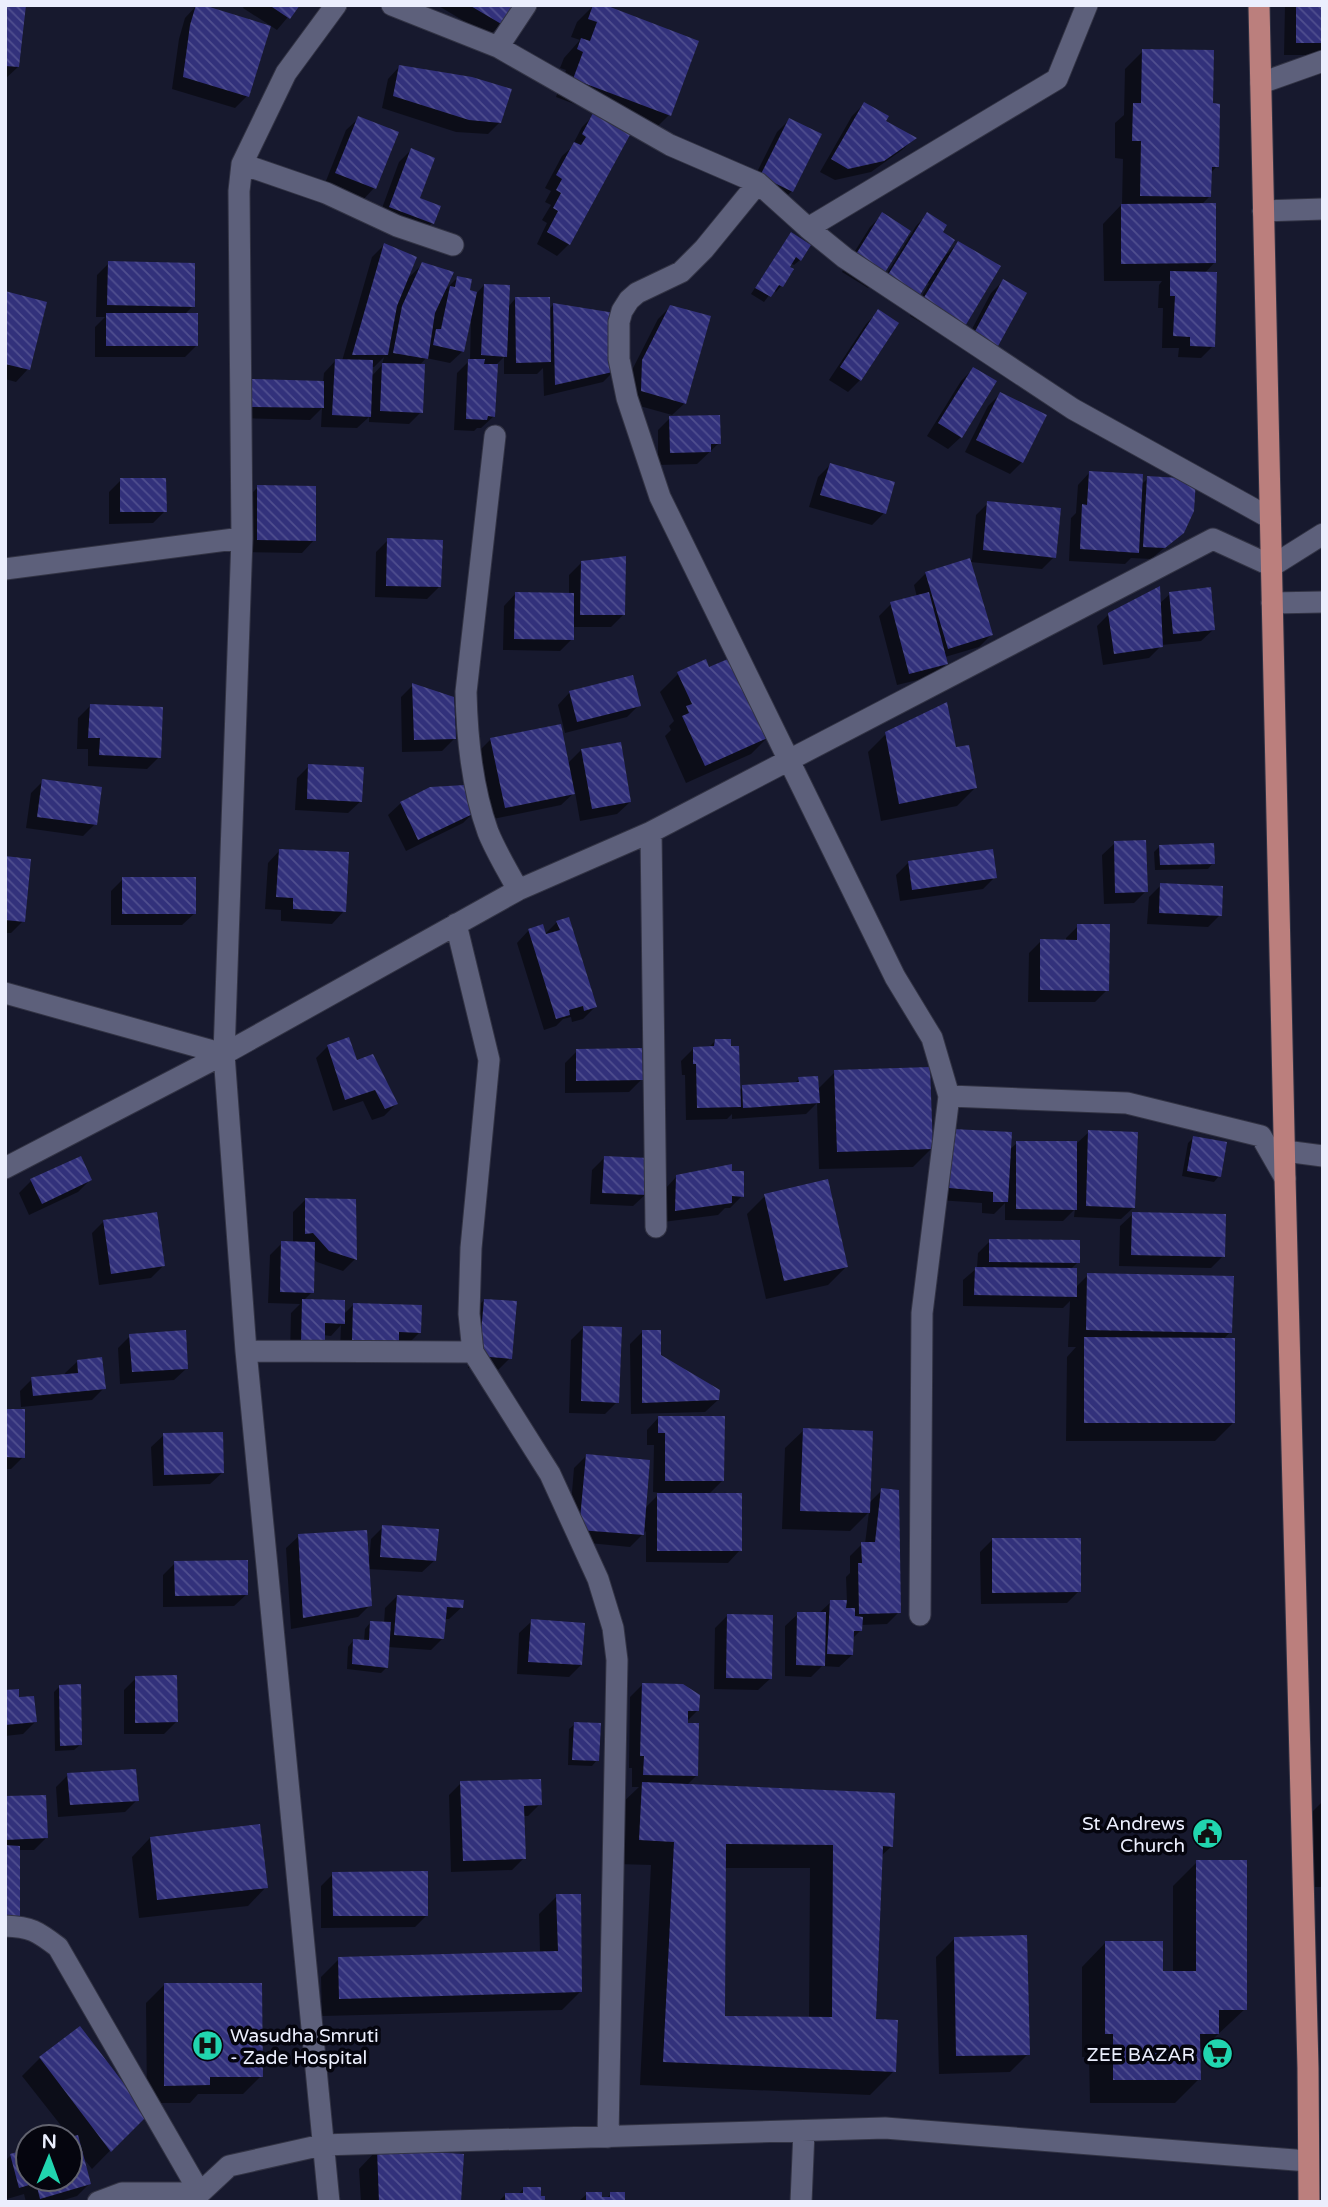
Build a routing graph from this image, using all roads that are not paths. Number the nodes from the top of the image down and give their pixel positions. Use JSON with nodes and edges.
{"nodes":[{"id":1,"x":336,"y":5,"type":"edge"},
{"id":2,"x":392,"y":5,"type":"edge"},
{"id":3,"x":526,"y":5,"type":"edge"},
{"id":4,"x":1087,"y":5,"type":"edge"},
{"id":5,"x":1259,"y":5,"type":"edge"},
{"id":6,"x":498,"y":47,"type":"junction"},
{"id":7,"x":1323,"y":61,"type":"edge"},
{"id":8,"x":1261,"y":83,"type":"junction"},
{"id":9,"x":242,"y":164,"type":"junction"},
{"id":10,"x":758,"y":183,"type":"junction"},
{"id":11,"x":1323,"y":209,"type":"edge"},
{"id":12,"x":1263,"y":211,"type":"junction"},
{"id":13,"x":808,"y":228,"type":"junction"},
{"id":14,"x":453,"y":246,"type":"dead end"},
{"id":15,"x":495,"y":436,"type":"dead end"},
{"id":16,"x":1270,"y":518,"type":"junction"},
{"id":17,"x":1323,"y":534,"type":"edge"},
{"id":18,"x":242,"y":538,"type":"junction"},
{"id":19,"x":1272,"y":565,"type":"junction"},
{"id":20,"x":5,"y":569,"type":"edge"},
{"id":21,"x":1323,"y":602,"type":"edge"},
{"id":22,"x":1272,"y":603,"type":"junction"},
{"id":23,"x":788,"y":760,"type":"junction"},
{"id":24,"x":651,"y":832,"type":"junction"},
{"id":25,"x":518,"y":890,"type":"junction"},
{"id":26,"x":456,"y":924,"type":"junction"},
{"id":27,"x":5,"y":993,"type":"edge"},
{"id":28,"x":224,"y":1054,"type":"junction"},
{"id":29,"x":949,"y":1096,"type":"junction"},
{"id":30,"x":1285,"y":1151,"type":"junction"},
{"id":31,"x":1323,"y":1156,"type":"edge"},
{"id":32,"x":5,"y":1168,"type":"edge"},
{"id":33,"x":1285,"y":1178,"type":"junction"},
{"id":34,"x":656,"y":1227,"type":"dead end"},
{"id":35,"x":246,"y":1351,"type":"junction"},
{"id":36,"x":473,"y":1352,"type":"junction"},
{"id":37,"x":920,"y":1615,"type":"dead end"},
{"id":38,"x":5,"y":1926,"type":"edge"},
{"id":39,"x":1315,"y":2068,"type":"edge"},
{"id":40,"x":804,"y":2131,"type":"junction"},
{"id":41,"x":608,"y":2137,"type":"junction"},
{"id":42,"x":322,"y":2145,"type":"junction"},
{"id":43,"x":1308,"y":2161,"type":"junction"},
{"id":44,"x":200,"y":2193,"type":"junction"},
{"id":45,"x":98,"y":2202,"type":"edge"},
{"id":46,"x":329,"y":2202,"type":"edge"},
{"id":47,"x":801,"y":2202,"type":"edge"},
{"id":48,"x":1309,"y":2202,"type":"edge"}],
"edges":[{"from":1,"to":9,"type":"street"},
{"from":2,"to":6,"type":"street"},
{"from":3,"to":6,"type":"street"},
{"from":4,"to":13,"type":"street"},
{"from":5,"to":8,"type":"main road"},
{"from":6,"to":10,"type":"street"},
{"from":7,"to":8,"type":"street"},
{"from":8,"to":12,"type":"main road"},
{"from":9,"to":14,"type":"street"},
{"from":9,"to":18,"type":"street"},
{"from":10,"to":13,"type":"street"},
{"from":10,"to":23,"type":"street"},
{"from":11,"to":12,"type":"street"},
{"from":12,"to":16,"type":"main road"},
{"from":13,"to":16,"type":"street"},
{"from":15,"to":25,"type":"street"},
{"from":16,"to":19,"type":"main road"},
{"from":17,"to":19,"type":"street"},
{"from":18,"to":20,"type":"street"},
{"from":18,"to":28,"type":"street"},
{"from":19,"to":22,"type":"main road"},
{"from":19,"to":23,"type":"street"},
{"from":21,"to":22,"type":"street"},
{"from":22,"to":30,"type":"main road"},
{"from":23,"to":24,"type":"street"},
{"from":23,"to":29,"type":"street"},
{"from":24,"to":25,"type":"street"},
{"from":24,"to":34,"type":"street"},
{"from":25,"to":26,"type":"street"},
{"from":26,"to":28,"type":"street"},
{"from":26,"to":36,"type":"street"},
{"from":27,"to":28,"type":"street"},
{"from":28,"to":32,"type":"street"},
{"from":28,"to":35,"type":"street"},
{"from":29,"to":33,"type":"street"},
{"from":29,"to":37,"type":"street"},
{"from":30,"to":31,"type":"street"},
{"from":30,"to":33,"type":"main road"},
{"from":33,"to":39,"type":"main road"},
{"from":35,"to":36,"type":"street"},
{"from":35,"to":42,"type":"street"},
{"from":36,"to":41,"type":"street"},
{"from":38,"to":44,"type":"street"},
{"from":39,"to":43,"type":"main road"},
{"from":40,"to":41,"type":"street"},
{"from":40,"to":43,"type":"street"},
{"from":40,"to":47,"type":"street"},
{"from":41,"to":42,"type":"street"},
{"from":42,"to":44,"type":"street"},
{"from":42,"to":46,"type":"street"},
{"from":43,"to":48,"type":"main road"},
{"from":44,"to":45,"type":"street"}]}
